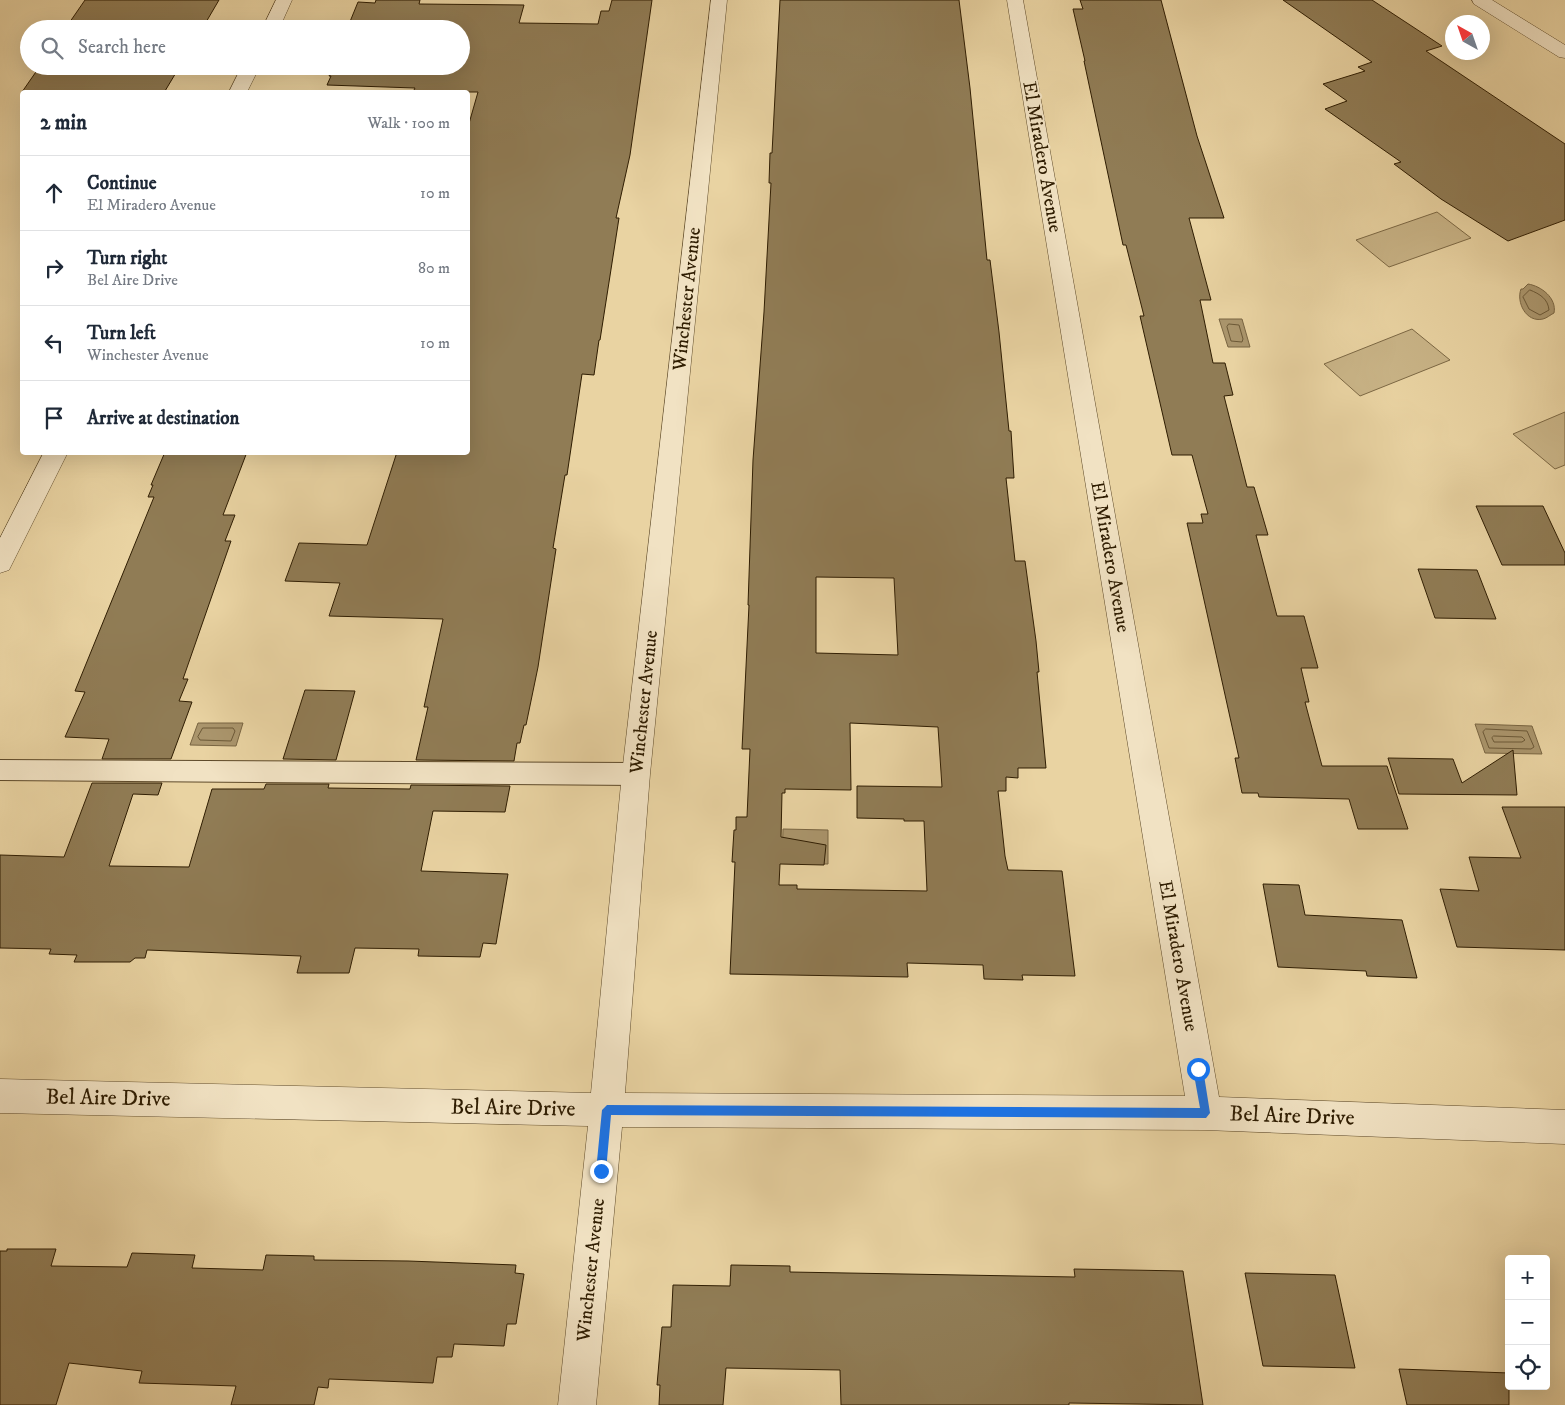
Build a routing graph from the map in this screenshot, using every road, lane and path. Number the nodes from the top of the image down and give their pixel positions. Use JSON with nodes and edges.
{"nodes":[{"id":1,"x":284,"y":0,"type":"edge"},
{"id":2,"x":719,"y":0,"type":"edge"},
{"id":3,"x":1015,"y":0,"type":"edge"},
{"id":4,"x":1480,"y":0,"type":"edge"},
{"id":5,"x":274,"y":20,"type":"edge"},
{"id":6,"x":1565,"y":53,"type":"edge"},
{"id":7,"x":246,"y":75,"type":"edge"},
{"id":8,"x":239,"y":90,"type":"edge"},
{"id":9,"x":54,"y":455,"type":"edge"},
{"id":10,"x":0,"y":563,"type":"edge"},
{"id":11,"x":0,"y":770,"type":"edge"},
{"id":12,"x":636,"y":774,"type":"junction"},
{"id":13,"x":0,"y":1096,"type":"edge"},
{"id":14,"x":607,"y":1110,"type":"junction"},
{"id":15,"x":1206,"y":1113,"type":"junction"},
{"id":16,"x":1565,"y":1126,"type":"edge"},
{"id":17,"x":577,"y":1405,"type":"edge"}],
"edges":[{"from":1,"to":5,"type":"street"},
{"from":2,"to":12,"type":"street","name":"Winchester Avenue"},
{"from":3,"to":15,"type":"street","name":"El Miradero Avenue"},
{"from":4,"to":6,"type":"street"},
{"from":7,"to":8,"type":"street"},
{"from":9,"to":10,"type":"street"},
{"from":11,"to":12,"type":"lane"},
{"from":12,"to":14,"type":"street","name":"Winchester Avenue"},
{"from":13,"to":14,"type":"street","name":"Bel Aire Drive"},
{"from":14,"to":15,"type":"street","name":"Bel Aire Drive"},
{"from":14,"to":17,"type":"street","name":"Winchester Avenue"},
{"from":15,"to":16,"type":"street","name":"Bel Aire Drive"}]}
